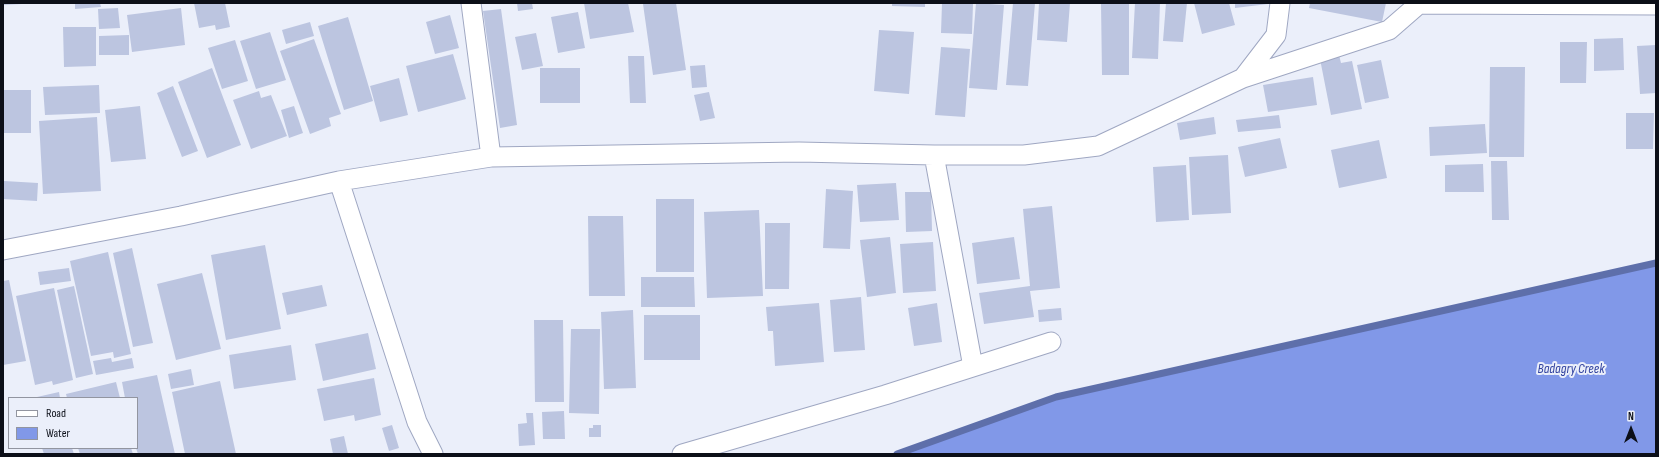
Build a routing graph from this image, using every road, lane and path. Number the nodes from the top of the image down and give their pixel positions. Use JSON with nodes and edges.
{"nodes":[{"id":1,"x":471,"y":3,"type":"edge"},
{"id":2,"x":1280,"y":3,"type":"edge"},
{"id":3,"x":1420,"y":4,"type":"edge"},
{"id":4,"x":1656,"y":5,"type":"edge"},
{"id":5,"x":1244,"y":78,"type":"junction"},
{"id":6,"x":934,"y":156,"type":"junction"},
{"id":7,"x":491,"y":157,"type":"junction"},
{"id":8,"x":339,"y":181,"type":"junction"},
{"id":9,"x":3,"y":250,"type":"edge"},
{"id":10,"x":1051,"y":342,"type":"dead end"},
{"id":11,"x":973,"y":367,"type":"junction"},
{"id":12,"x":433,"y":454,"type":"edge"},
{"id":13,"x":682,"y":454,"type":"edge"}],
"edges":[{"from":1,"to":7,"type":"street"},
{"from":2,"to":5,"type":"street"},
{"from":3,"to":4,"type":"street"},
{"from":3,"to":5,"type":"street"},
{"from":5,"to":6,"type":"street"},
{"from":6,"to":7,"type":"street"},
{"from":6,"to":11,"type":"street"},
{"from":7,"to":8,"type":"street"},
{"from":8,"to":9,"type":"street"},
{"from":8,"to":12,"type":"street"},
{"from":10,"to":11,"type":"street"},
{"from":11,"to":13,"type":"street"}]}
